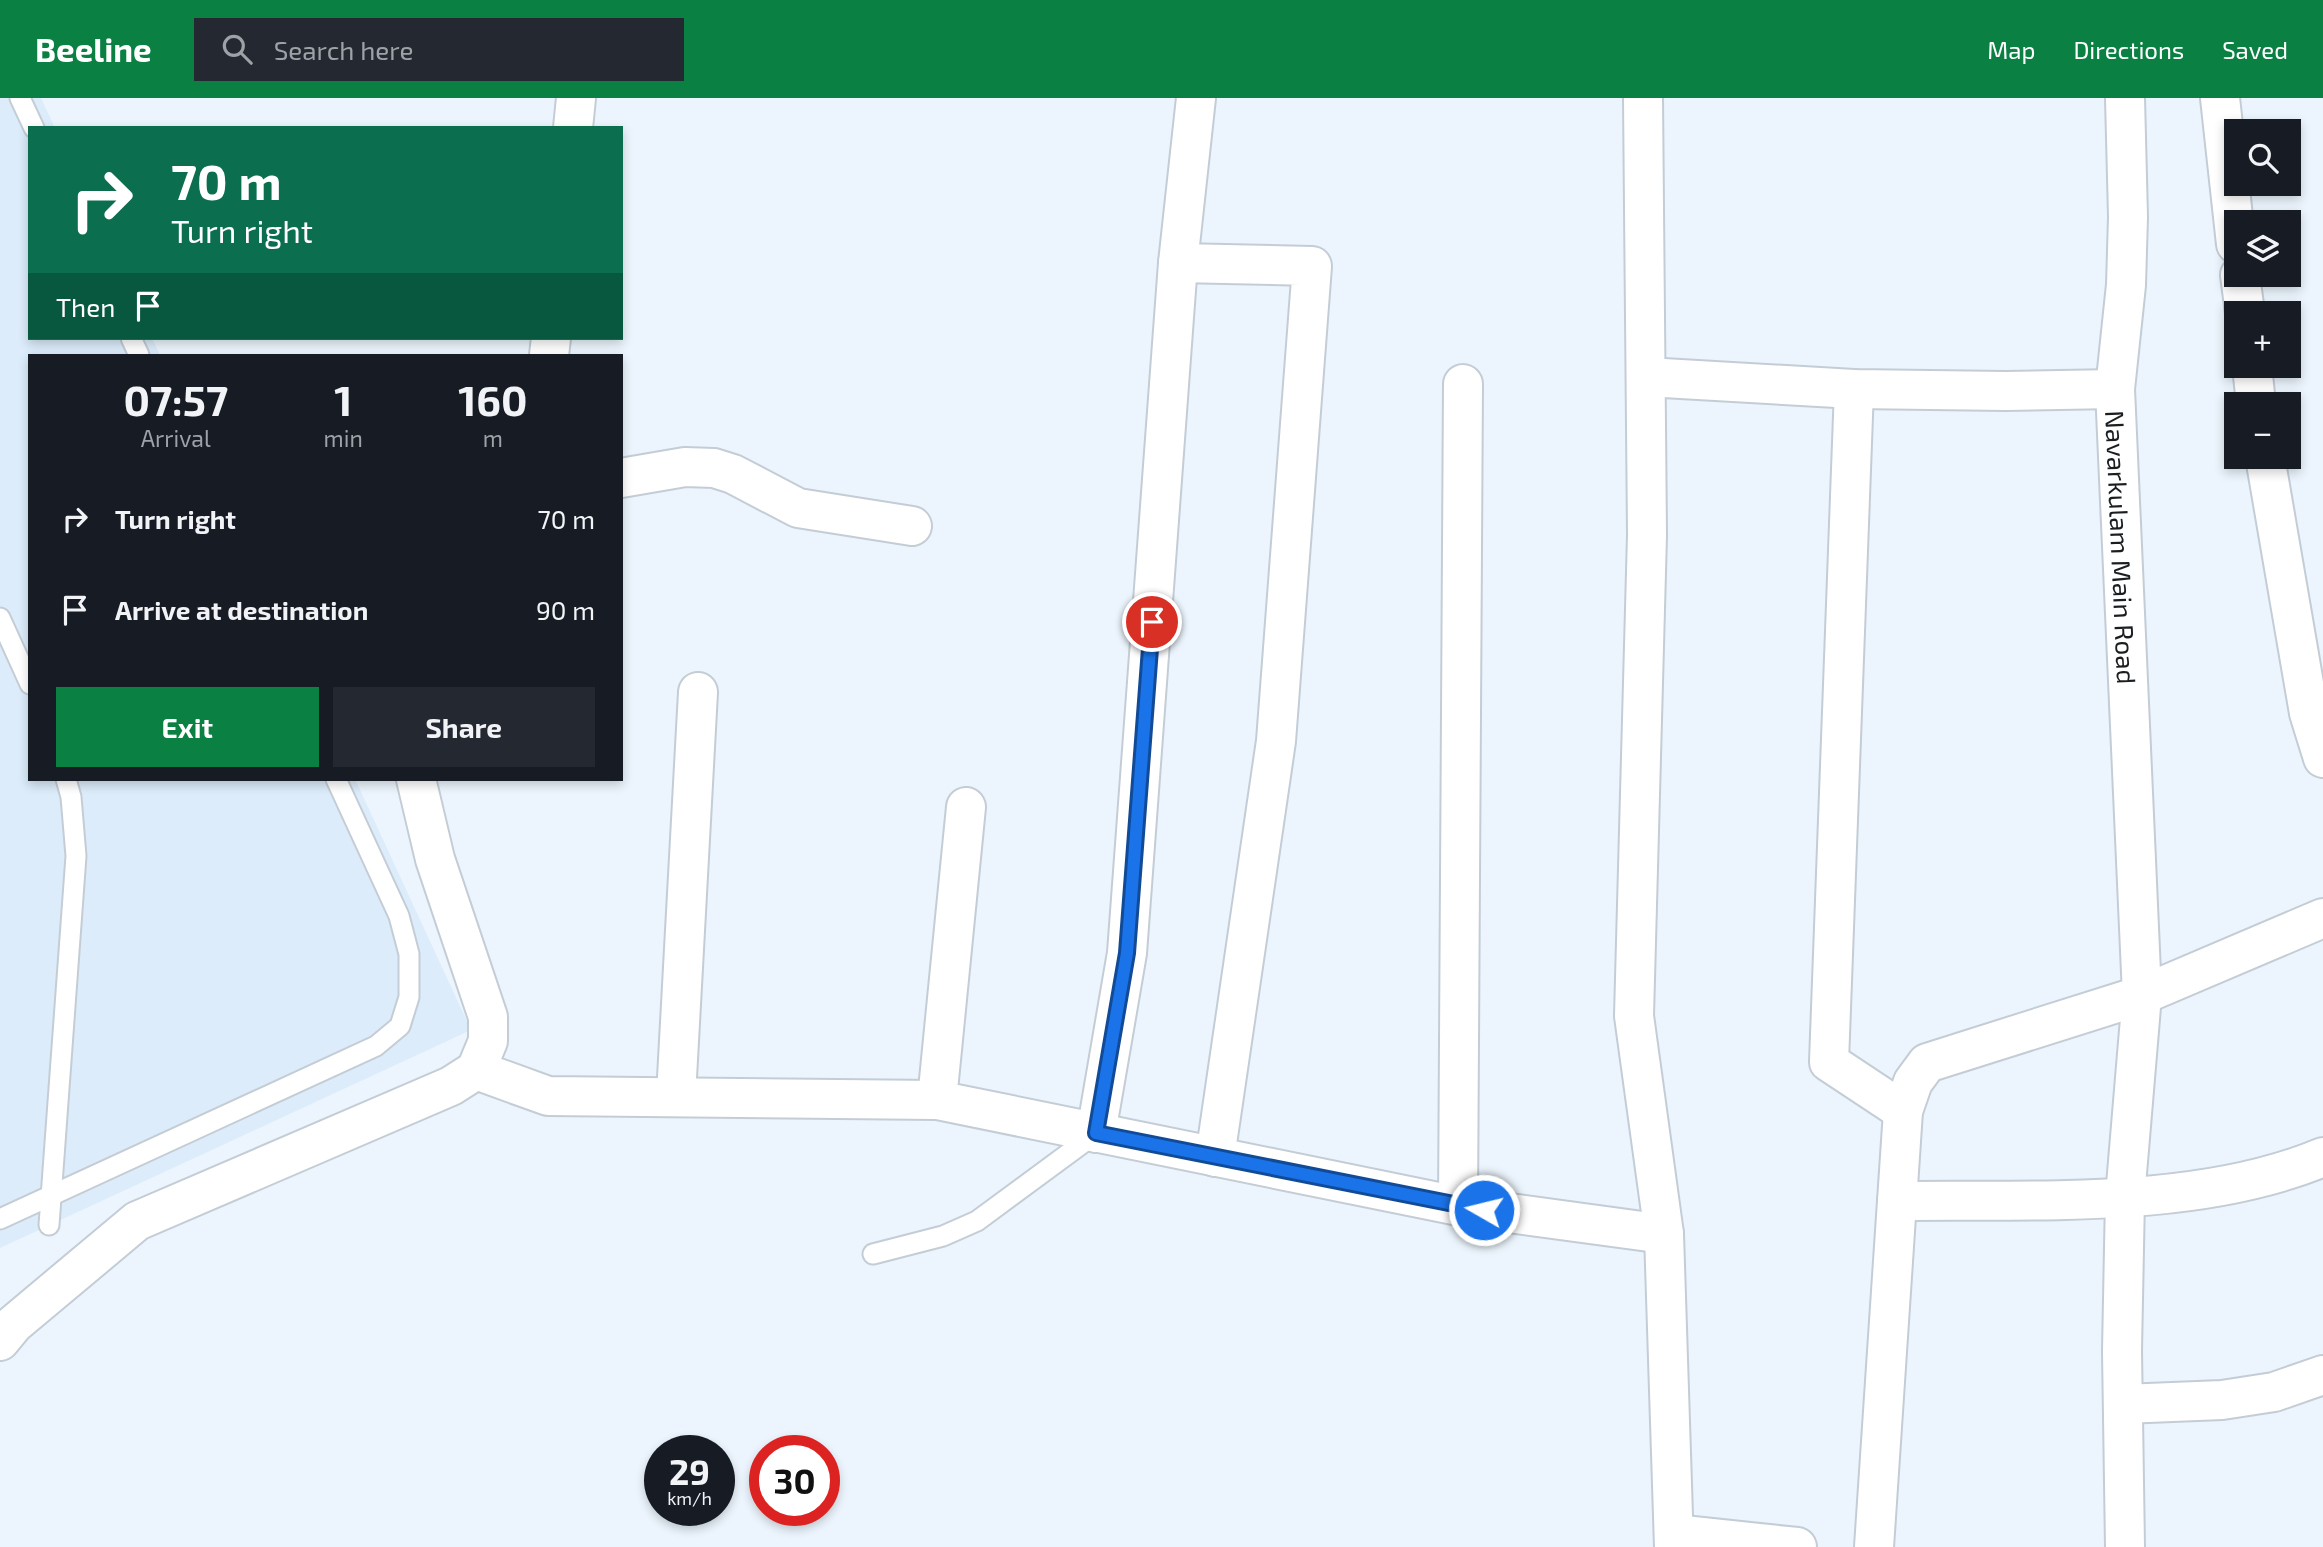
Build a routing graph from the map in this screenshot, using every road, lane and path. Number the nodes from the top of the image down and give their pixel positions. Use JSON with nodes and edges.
{"nodes":[{"id":1,"x":20,"y":98,"type":"edge"},
{"id":2,"x":576,"y":98,"type":"edge"},
{"id":3,"x":1196,"y":98,"type":"edge"},
{"id":4,"x":1643,"y":98,"type":"edge"},
{"id":5,"x":2124,"y":98,"type":"edge"},
{"id":6,"x":2220,"y":98,"type":"edge"},
{"id":7,"x":33,"y":126,"type":"edge"},
{"id":8,"x":573,"y":126,"type":"edge"},
{"id":9,"x":2232,"y":210,"type":"edge"},
{"id":10,"x":1178,"y":264,"type":"junction"},
{"id":11,"x":1646,"y":377,"type":"junction"},
{"id":12,"x":1463,"y":384,"type":"dead end"},
{"id":13,"x":1854,"y":389,"type":"junction"},
{"id":14,"x":2115,"y":389,"type":"junction"},
{"id":15,"x":2267,"y":469,"type":"edge"},
{"id":16,"x":623,"y":478,"type":"edge"},
{"id":17,"x":912,"y":526,"type":"dead end"},
{"id":18,"x":0,"y":618,"type":"edge"},
{"id":19,"x":28,"y":680,"type":"edge"},
{"id":20,"x":698,"y":692,"type":"dead end"},
{"id":21,"x":2323,"y":758,"type":"edge"},
{"id":22,"x":67,"y":781,"type":"edge"},
{"id":23,"x":337,"y":781,"type":"edge"},
{"id":24,"x":416,"y":781,"type":"edge"},
{"id":25,"x":966,"y":807,"type":"dead end"},
{"id":26,"x":2323,"y":918,"type":"edge"},
{"id":27,"x":2142,"y":995,"type":"junction"},
{"id":28,"x":476,"y":1070,"type":"junction"},
{"id":29,"x":676,"y":1097,"type":"junction"},
{"id":30,"x":937,"y":1100,"type":"junction"},
{"id":31,"x":1903,"y":1111,"type":"junction"},
{"id":32,"x":1096,"y":1133,"type":"junction"},
{"id":33,"x":1214,"y":1157,"type":"junction"},
{"id":34,"x":2323,"y":1157,"type":"edge"},
{"id":35,"x":51,"y":1196,"type":"junction"},
{"id":36,"x":2125,"y":1197,"type":"junction"},
{"id":37,"x":1897,"y":1200,"type":"junction"},
{"id":38,"x":1458,"y":1206,"type":"junction"},
{"id":39,"x":0,"y":1219,"type":"edge"},
{"id":40,"x":49,"y":1225,"type":"dead end"},
{"id":41,"x":1664,"y":1234,"type":"junction"},
{"id":42,"x":873,"y":1254,"type":"dead end"},
{"id":43,"x":0,"y":1341,"type":"edge"},
{"id":44,"x":2323,"y":1375,"type":"edge"},
{"id":45,"x":2123,"y":1404,"type":"junction"},
{"id":46,"x":1674,"y":1541,"type":"edge"},
{"id":47,"x":1797,"y":1547,"type":"edge"},
{"id":48,"x":1874,"y":1547,"type":"edge"},
{"id":49,"x":2125,"y":1547,"type":"edge"}],
"edges":[{"from":1,"to":7,"type":"lane"},
{"from":2,"to":8,"type":"street"},
{"from":3,"to":10,"type":"street"},
{"from":4,"to":11,"type":"street"},
{"from":5,"to":14,"type":"street","name":"Navarkulam Main Road"},
{"from":6,"to":9,"type":"street"},
{"from":10,"to":32,"type":"street"},
{"from":10,"to":33,"type":"street"},
{"from":11,"to":13,"type":"street"},
{"from":11,"to":41,"type":"street"},
{"from":12,"to":38,"type":"street"},
{"from":13,"to":14,"type":"street"},
{"from":13,"to":31,"type":"street"},
{"from":14,"to":27,"type":"street","name":"Navarkulam Main Road"},
{"from":15,"to":21,"type":"street"},
{"from":16,"to":17,"type":"street"},
{"from":18,"to":19,"type":"lane"},
{"from":20,"to":29,"type":"street"},
{"from":22,"to":35,"type":"lane"},
{"from":23,"to":35,"type":"lane"},
{"from":24,"to":28,"type":"street"},
{"from":25,"to":30,"type":"street"},
{"from":26,"to":27,"type":"street"},
{"from":27,"to":31,"type":"street"},
{"from":27,"to":36,"type":"street","name":"Navarkulam Main Road"},
{"from":28,"to":29,"type":"street"},
{"from":28,"to":43,"type":"street"},
{"from":29,"to":30,"type":"street"},
{"from":30,"to":32,"type":"street"},
{"from":31,"to":37,"type":"street"},
{"from":32,"to":33,"type":"street"},
{"from":32,"to":42,"type":"lane"},
{"from":33,"to":38,"type":"street"},
{"from":34,"to":36,"type":"street"},
{"from":35,"to":39,"type":"lane"},
{"from":35,"to":40,"type":"lane"},
{"from":36,"to":37,"type":"street"},
{"from":36,"to":45,"type":"street","name":"Navarkulam Main Road"},
{"from":37,"to":48,"type":"street"},
{"from":38,"to":41,"type":"street"},
{"from":41,"to":46,"type":"street"},
{"from":44,"to":45,"type":"street"},
{"from":45,"to":49,"type":"street","name":"Navarkulam Main Road"},
{"from":46,"to":47,"type":"street"}]}
